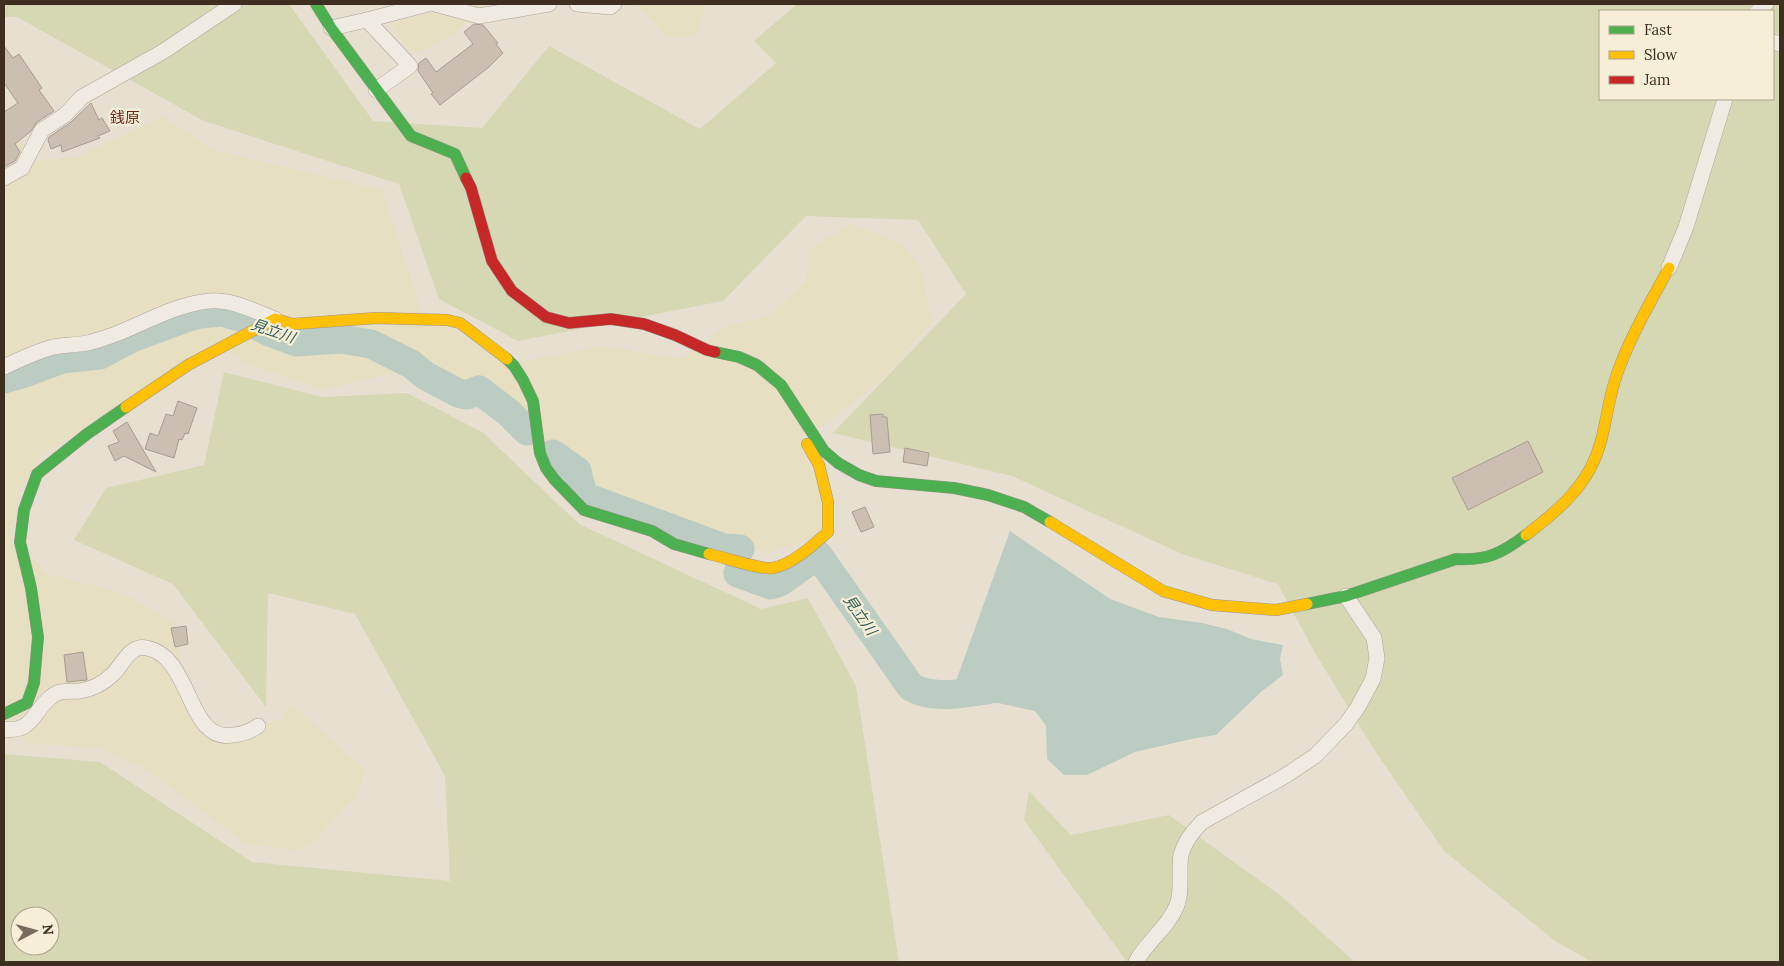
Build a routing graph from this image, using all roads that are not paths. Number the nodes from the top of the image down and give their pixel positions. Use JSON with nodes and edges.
{"nodes":[{"id":1,"x":234,"y":4,"type":"edge"},
{"id":2,"x":316,"y":4,"type":"edge"},
{"id":3,"x":428,"y":4,"type":"edge"},
{"id":4,"x":436,"y":4,"type":"edge"},
{"id":5,"x":549,"y":4,"type":"edge"},
{"id":6,"x":577,"y":4,"type":"edge"},
{"id":7,"x":614,"y":4,"type":"edge"},
{"id":8,"x":371,"y":13,"type":"edge"},
{"id":9,"x":331,"y":28,"type":"junction"},
{"id":10,"x":376,"y":90,"type":"junction"},
{"id":11,"x":1725,"y":100,"type":"edge"},
{"id":12,"x":4,"y":178,"type":"edge"},
{"id":13,"x":1669,"y":268,"type":"joint"},
{"id":14,"x":269,"y":322,"type":"junction"},
{"id":15,"x":4,"y":367,"type":"edge"},
{"id":16,"x":809,"y":426,"type":"junction"},
{"id":17,"x":1346,"y":596,"type":"junction"},
{"id":18,"x":4,"y":714,"type":"edge"},
{"id":19,"x":258,"y":726,"type":"dead end"},
{"id":20,"x":4,"y":729,"type":"edge"},
{"id":21,"x":1136,"y":962,"type":"edge"}],
"edges":[{"from":1,"to":12,"type":"street"},
{"from":2,"to":9,"type":"street"},
{"from":3,"to":8,"type":"street"},
{"from":4,"to":5,"type":"street"},
{"from":6,"to":7,"type":"street"},
{"from":8,"to":9,"type":"street"},
{"from":8,"to":10,"type":"street"},
{"from":9,"to":10,"type":"street"},
{"from":10,"to":16,"type":"street"},
{"from":11,"to":13,"type":"street"},
{"from":13,"to":17,"type":"street"},
{"from":14,"to":15,"type":"street"},
{"from":14,"to":16,"type":"street"},
{"from":14,"to":18,"type":"street"},
{"from":16,"to":17,"type":"street"},
{"from":17,"to":21,"type":"street"},
{"from":19,"to":20,"type":"street"}]}
